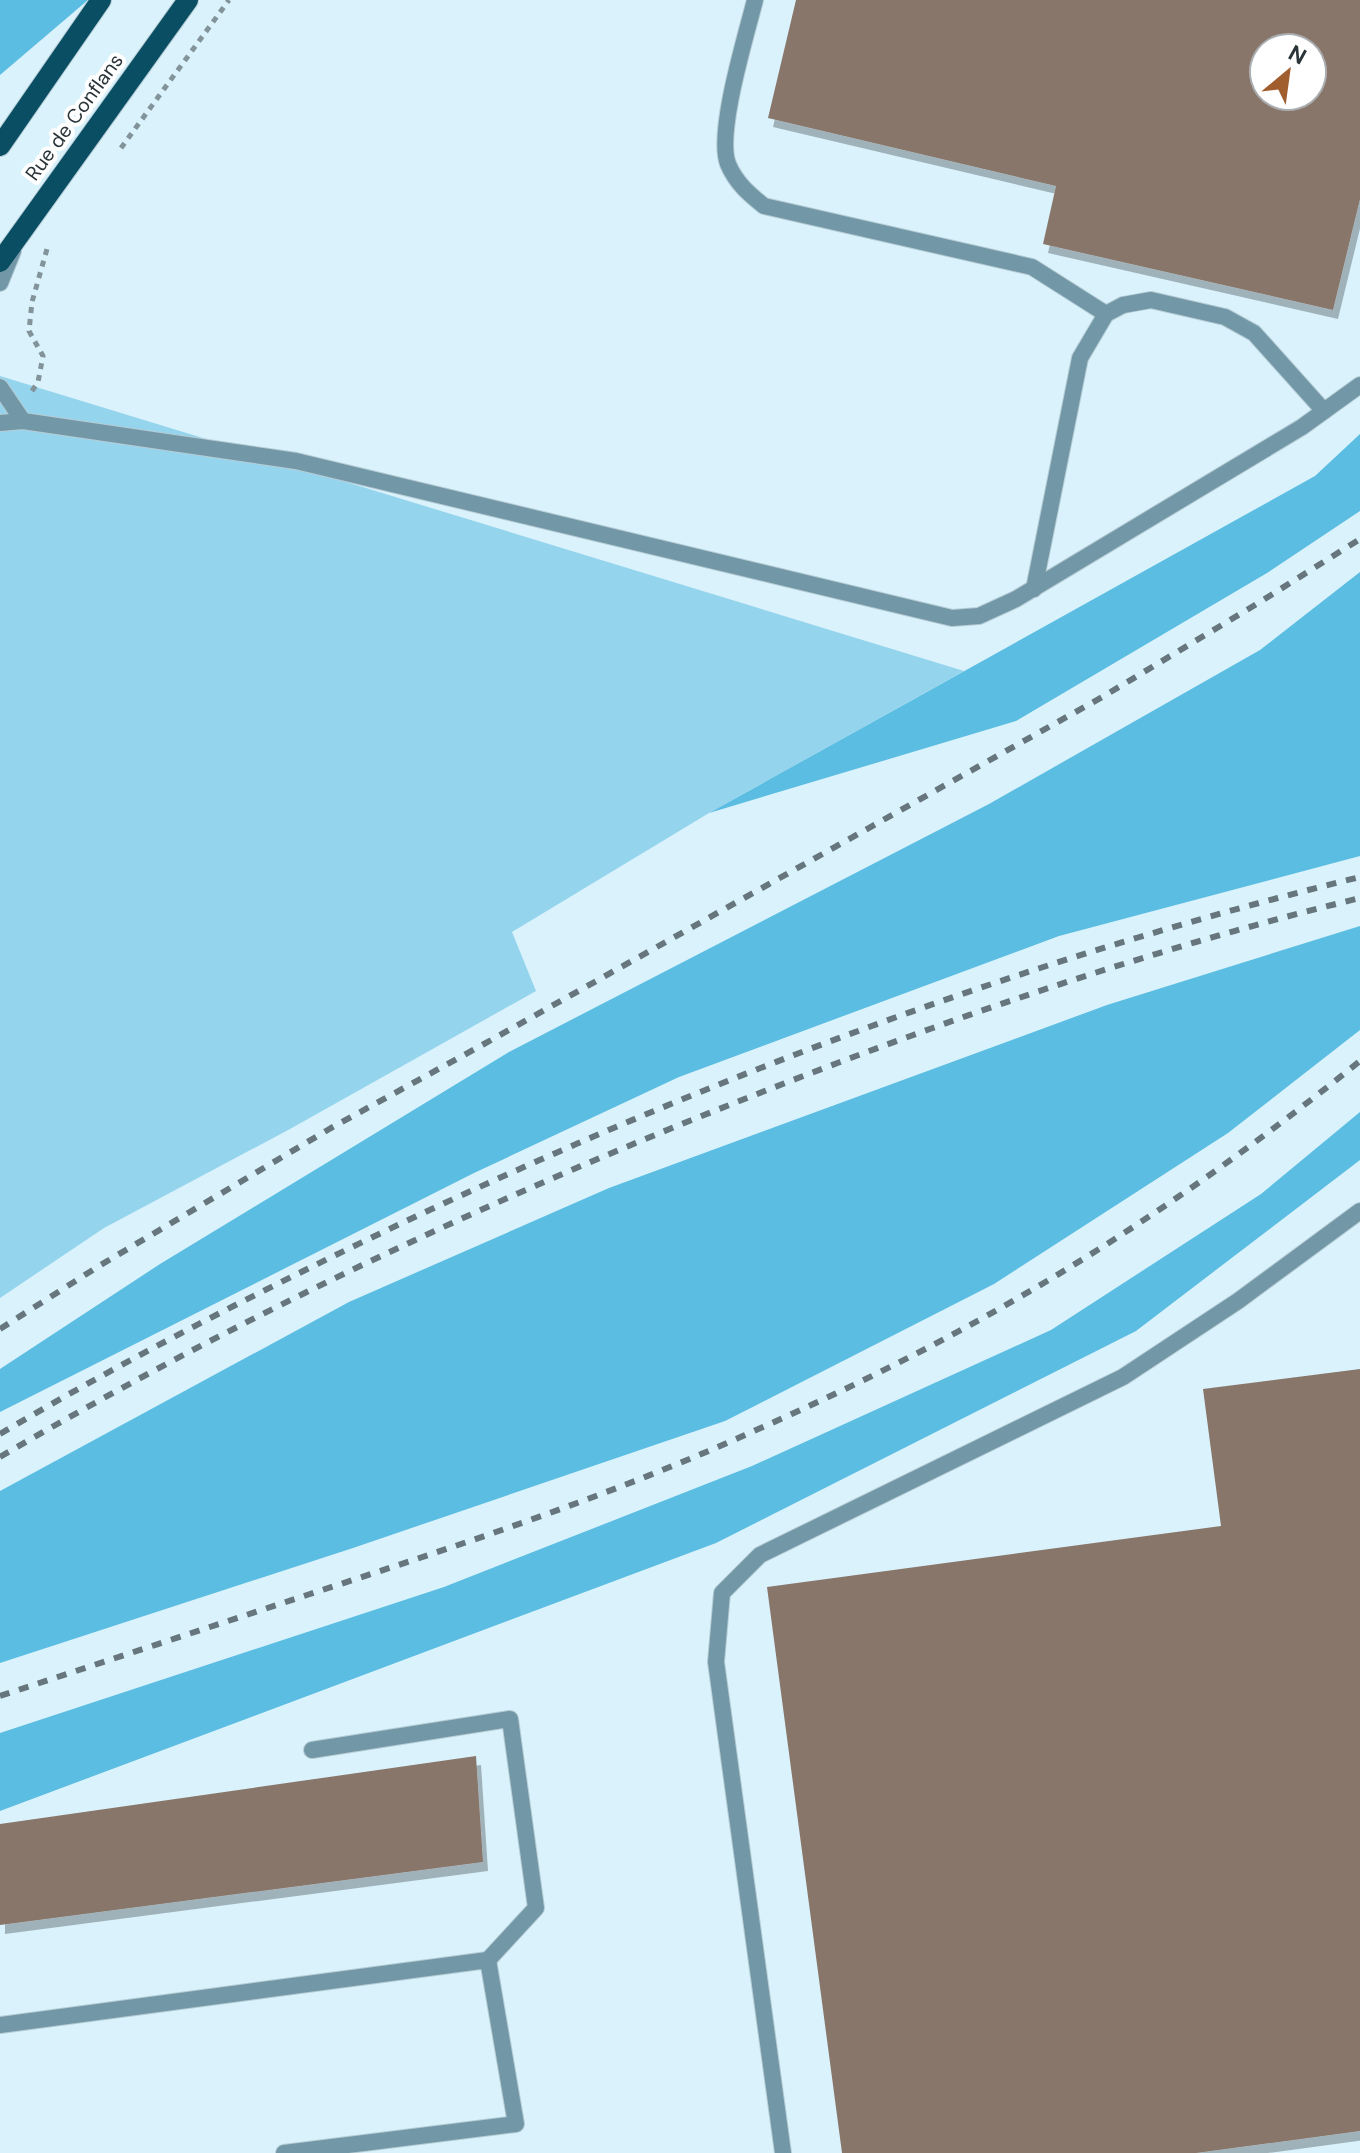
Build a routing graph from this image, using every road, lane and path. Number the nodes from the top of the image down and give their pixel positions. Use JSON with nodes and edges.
{"nodes":[{"id":1,"x":101,"y":0,"type":"edge"},
{"id":2,"x":188,"y":0,"type":"edge"},
{"id":3,"x":229,"y":0,"type":"edge"},
{"id":4,"x":755,"y":0,"type":"edge"},
{"id":5,"x":0,"y":146,"type":"edge"},
{"id":6,"x":120,"y":149,"type":"dead end"},
{"id":7,"x":21,"y":231,"type":"junction"},
{"id":8,"x":47,"y":249,"type":"dead end"},
{"id":9,"x":0,"y":262,"type":"edge"},
{"id":10,"x":0,"y":283,"type":"edge"},
{"id":11,"x":1106,"y":314,"type":"junction"},
{"id":12,"x":1360,"y":385,"type":"edge"},
{"id":13,"x":0,"y":387,"type":"edge"},
{"id":14,"x":1324,"y":411,"type":"junction"},
{"id":15,"x":20,"y":417,"type":"junction"},
{"id":16,"x":0,"y":423,"type":"edge"},
{"id":17,"x":1034,"y":589,"type":"junction"},
{"id":18,"x":1360,"y":1211,"type":"edge"},
{"id":19,"x":312,"y":1750,"type":"dead end"},
{"id":20,"x":488,"y":1960,"type":"junction"},
{"id":21,"x":0,"y":2025,"type":"edge"},
{"id":22,"x":284,"y":2153,"type":"edge"},
{"id":23,"x":783,"y":2153,"type":"edge"}],
"edges":[{"from":1,"to":5,"type":"main road"},
{"from":2,"to":7,"type":"main road","name":"Rue de Conflans"},
{"from":3,"to":6,"type":"path"},
{"from":4,"to":11,"type":"lane"},
{"from":7,"to":9,"type":"main road","name":"Rue de Conflans"},
{"from":7,"to":10,"type":"lane"},
{"from":8,"to":15,"type":"path"},
{"from":11,"to":14,"type":"lane"},
{"from":11,"to":17,"type":"lane"},
{"from":12,"to":14,"type":"lane"},
{"from":13,"to":15,"type":"lane"},
{"from":14,"to":17,"type":"lane"},
{"from":15,"to":16,"type":"lane"},
{"from":15,"to":17,"type":"lane"},
{"from":18,"to":23,"type":"lane"},
{"from":19,"to":20,"type":"lane"},
{"from":20,"to":21,"type":"lane"},
{"from":20,"to":22,"type":"lane"}]}
